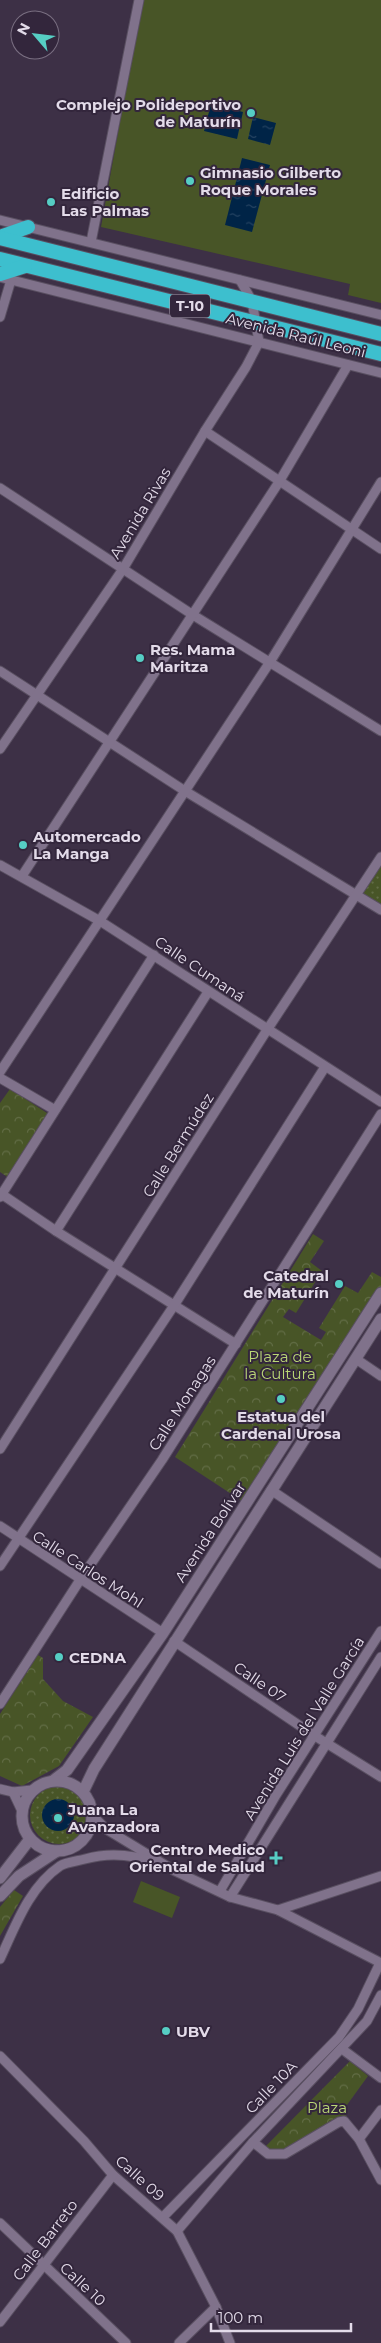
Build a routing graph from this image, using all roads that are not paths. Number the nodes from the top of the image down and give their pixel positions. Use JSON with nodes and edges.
{"nodes":[{"id":1,"x":139,"y":0,"type":"edge"},
{"id":2,"x":0,"y":220,"type":"edge"},
{"id":3,"x":28,"y":227,"type":"junction"},
{"id":4,"x":0,"y":238,"type":"edge"},
{"id":5,"x":91,"y":242,"type":"junction"},
{"id":6,"x":0,"y":259,"type":"edge"},
{"id":7,"x":26,"y":265,"type":"junction"},
{"id":8,"x":4,"y":277,"type":"edge"},
{"id":9,"x":240,"y":280,"type":"junction"},
{"id":10,"x":252,"y":301,"type":"junction"},
{"id":11,"x":381,"y":315,"type":"edge"},
{"id":12,"x":0,"y":316,"type":"edge"},
{"id":13,"x":256,"y":323,"type":"junction"},
{"id":14,"x":381,"y":334,"type":"edge"},
{"id":15,"x":259,"y":342,"type":"junction"},
{"id":16,"x":381,"y":354,"type":"edge"},
{"id":17,"x":348,"y":364,"type":"junction"},
{"id":18,"x":381,"y":373,"type":"edge"},
{"id":19,"x":205,"y":431,"type":"junction"},
{"id":20,"x":279,"y":482,"type":"junction"},
{"id":21,"x":381,"y":482,"type":"edge"},
{"id":22,"x":0,"y":488,"type":"edge"},
{"id":23,"x":352,"y":530,"type":"junction"},
{"id":24,"x":381,"y":549,"type":"edge"},
{"id":25,"x":123,"y":569,"type":"junction"},
{"id":26,"x":193,"y":615,"type":"junction"},
{"id":27,"x":270,"y":662,"type":"junction"},
{"id":28,"x":0,"y":671,"type":"edge"},
{"id":29,"x":36,"y":695,"type":"junction"},
{"id":30,"x":381,"y":731,"type":"edge"},
{"id":31,"x":110,"y":743,"type":"junction"},
{"id":32,"x":0,"y":749,"type":"edge"},
{"id":33,"x":185,"y":791,"type":"junction"},
{"id":34,"x":381,"y":857,"type":"edge"},
{"id":35,"x":0,"y":865,"type":"edge"},
{"id":36,"x":22,"y":876,"type":"junction"},
{"id":37,"x":357,"y":895,"type":"junction"},
{"id":38,"x":381,"y":910,"type":"edge"},
{"id":39,"x":100,"y":921,"type":"junction"},
{"id":40,"x":154,"y":955,"type":"junction"},
{"id":41,"x":208,"y":992,"type":"junction"},
{"id":42,"x":267,"y":1030,"type":"junction"},
{"id":43,"x":325,"y":1067,"type":"junction"},
{"id":44,"x":0,"y":1072,"type":"edge"},
{"id":45,"x":0,"y":1078,"type":"edge"},
{"id":46,"x":381,"y":1102,"type":"edge"},
{"id":47,"x":55,"y":1110,"type":"junction"},
{"id":48,"x":381,"y":1114,"type":"edge"},
{"id":49,"x":1,"y":1195,"type":"edge"},
{"id":50,"x":56,"y":1231,"type":"junction"},
{"id":51,"x":117,"y":1268,"type":"junction"},
{"id":52,"x":381,"y":1293,"type":"edge"},
{"id":53,"x":175,"y":1304,"type":"junction"},
{"id":54,"x":381,"y":1319,"type":"edge"},
{"id":55,"x":236,"y":1344,"type":"junction"},
{"id":56,"x":356,"y":1359,"type":"junction"},
{"id":57,"x":381,"y":1376,"type":"edge"},
{"id":58,"x":0,"y":1449,"type":"edge"},
{"id":59,"x":272,"y":1490,"type":"junction"},
{"id":60,"x":0,"y":1526,"type":"edge"},
{"id":61,"x":17,"y":1539,"type":"junction"},
{"id":62,"x":381,"y":1564,"type":"edge"},
{"id":63,"x":0,"y":1566,"type":"edge"},
{"id":64,"x":80,"y":1580,"type":"junction"},
{"id":65,"x":381,"y":1631,"type":"edge"},
{"id":66,"x":163,"y":1633,"type":"junction"},
{"id":67,"x":174,"y":1641,"type":"junction"},
{"id":68,"x":381,"y":1657,"type":"edge"},
{"id":69,"x":0,"y":1704,"type":"edge"},
{"id":70,"x":315,"y":1736,"type":"junction"},
{"id":71,"x":326,"y":1743,"type":"junction"},
{"id":72,"x":381,"y":1777,"type":"edge"},
{"id":73,"x":54,"y":1780,"type":"junction"},
{"id":74,"x":0,"y":1789,"type":"edge"},
{"id":75,"x":32,"y":1790,"type":"junction"},
{"id":76,"x":13,"y":1792,"type":"junction"},
{"id":77,"x":83,"y":1792,"type":"junction"},
{"id":78,"x":22,"y":1811,"type":"junction"},
{"id":79,"x":92,"y":1814,"type":"junction"},
{"id":80,"x":30,"y":1839,"type":"junction"},
{"id":81,"x":57,"y":1851,"type":"junction"},
{"id":82,"x":175,"y":1871,"type":"junction"},
{"id":83,"x":381,"y":1876,"type":"edge"},
{"id":84,"x":0,"y":1878,"type":"edge"},
{"id":85,"x":220,"y":1891,"type":"junction"},
{"id":86,"x":0,"y":1896,"type":"edge"},
{"id":87,"x":230,"y":1897,"type":"junction"},
{"id":88,"x":278,"y":1910,"type":"junction"},
{"id":89,"x":0,"y":1959,"type":"edge"},
{"id":90,"x":380,"y":1963,"type":"edge"},
{"id":91,"x":381,"y":1995,"type":"edge"},
{"id":92,"x":342,"y":2049,"type":"junction"},
{"id":93,"x":0,"y":2056,"type":"edge"},
{"id":94,"x":381,"y":2078,"type":"edge"},
{"id":95,"x":381,"y":2110,"type":"edge"},
{"id":96,"x":359,"y":2139,"type":"junction"},
{"id":97,"x":253,"y":2142,"type":"junction"},
{"id":98,"x":112,"y":2175,"type":"junction"},
{"id":99,"x":381,"y":2180,"type":"edge"},
{"id":100,"x":163,"y":2217,"type":"junction"},
{"id":101,"x":0,"y":2223,"type":"edge"},
{"id":102,"x":177,"y":2231,"type":"junction"},
{"id":103,"x":43,"y":2265,"type":"junction"},
{"id":104,"x":216,"y":2307,"type":"junction"},
{"id":105,"x":0,"y":2322,"type":"edge"},
{"id":106,"x":126,"y":2343,"type":"edge"},
{"id":107,"x":179,"y":2343,"type":"edge"},
{"id":108,"x":230,"y":2343,"type":"edge"}],
"edges":[{"from":1,"to":5,"type":"street"},
{"from":2,"to":3,"type":"street"},
{"from":3,"to":4,"type":"highway","number":"T-10"},
{"from":3,"to":5,"type":"street"},
{"from":4,"to":10,"type":"highway","name":"Avenida Raúl Leoni","number":"T-10"},
{"from":5,"to":9,"type":"street"},
{"from":6,"to":7,"type":"highway","name":"Avenida Raúl Leoni","number":"T-10"},
{"from":7,"to":8,"type":"highway"},
{"from":7,"to":13,"type":"highway","name":"Avenida Raúl Leoni","number":"T-10"},
{"from":8,"to":12,"type":"street"},
{"from":8,"to":15,"type":"street","name":"Avenida Raúl Leoni"},
{"from":9,"to":10,"type":"street"},
{"from":9,"to":11,"type":"street"},
{"from":10,"to":13,"type":"street"},
{"from":10,"to":14,"type":"highway","name":"Avenida Raúl Leoni","number":"T-10"},
{"from":13,"to":15,"type":"street"},
{"from":13,"to":16,"type":"highway","name":"Avenida Raúl Leoni","number":"T-10"},
{"from":15,"to":17,"type":"street","name":"Avenida Raúl Leoni"},
{"from":15,"to":19,"type":"street","name":"Avenida Rivas"},
{"from":17,"to":18,"type":"street","name":"Avenida Raúl Leoni"},
{"from":17,"to":20,"type":"street"},
{"from":19,"to":20,"type":"street"},
{"from":19,"to":25,"type":"street","name":"Avenida Rivas"},
{"from":20,"to":23,"type":"street"},
{"from":20,"to":26,"type":"street"},
{"from":21,"to":23,"type":"street"},
{"from":22,"to":25,"type":"street"},
{"from":23,"to":24,"type":"street"},
{"from":23,"to":27,"type":"street"},
{"from":25,"to":26,"type":"street"},
{"from":25,"to":29,"type":"street","name":"Avenida Rivas"},
{"from":26,"to":27,"type":"street"},
{"from":26,"to":31,"type":"street"},
{"from":27,"to":30,"type":"street"},
{"from":27,"to":33,"type":"street"},
{"from":28,"to":29,"type":"street"},
{"from":29,"to":31,"type":"street"},
{"from":29,"to":32,"type":"street","name":"Avenida Rivas"},
{"from":31,"to":33,"type":"street"},
{"from":31,"to":36,"type":"street"},
{"from":33,"to":37,"type":"street"},
{"from":33,"to":39,"type":"street"},
{"from":34,"to":37,"type":"street","name":"Calle Bermúdez"},
{"from":35,"to":36,"type":"street","name":"Calle Cumaná"},
{"from":36,"to":39,"type":"street","name":"Calle Cumaná"},
{"from":37,"to":38,"type":"street"},
{"from":37,"to":42,"type":"street","name":"Calle Bermúdez"},
{"from":39,"to":40,"type":"street","name":"Calle Cumaná"},
{"from":39,"to":44,"type":"street"},
{"from":40,"to":41,"type":"street","name":"Calle Cumaná"},
{"from":40,"to":47,"type":"street"},
{"from":41,"to":42,"type":"street","name":"Calle Cumaná"},
{"from":41,"to":50,"type":"street"},
{"from":42,"to":43,"type":"street","name":"Calle Cumaná"},
{"from":42,"to":51,"type":"street","name":"Calle Bermúdez"},
{"from":43,"to":46,"type":"street","name":"Calle Cumaná"},
{"from":43,"to":53,"type":"street"},
{"from":45,"to":47,"type":"street"},
{"from":47,"to":49,"type":"street"},
{"from":48,"to":55,"type":"street","name":"Calle Monagas"},
{"from":49,"to":50,"type":"street"},
{"from":50,"to":51,"type":"street"},
{"from":51,"to":53,"type":"street"},
{"from":51,"to":58,"type":"street","name":"Calle Bermúdez"},
{"from":52,"to":66,"type":"street","name":"Avenida Bolívar"},
{"from":53,"to":55,"type":"street"},
{"from":53,"to":61,"type":"street"},
{"from":54,"to":56,"type":"street","name":"Avenida Bolívar"},
{"from":55,"to":64,"type":"street","name":"Calle Monagas"},
{"from":56,"to":57,"type":"street"},
{"from":56,"to":59,"type":"street","name":"Avenida Bolívar"},
{"from":59,"to":62,"type":"street"},
{"from":59,"to":67,"type":"street","name":"Avenida Bolívar"},
{"from":60,"to":61,"type":"street","name":"Calle Carlos Mohl"},
{"from":61,"to":63,"type":"street"},
{"from":61,"to":64,"type":"street","name":"Calle Carlos Mohl"},
{"from":64,"to":66,"type":"street","name":"Calle Carlos Mohl"},
{"from":64,"to":69,"type":"street","name":"Calle Monagas"},
{"from":65,"to":70,"type":"street","name":"Avenida Luis del Valle García"},
{"from":66,"to":73,"type":"street","name":"Avenida Bolívar"},
{"from":67,"to":70,"type":"street","name":"Calle 07"},
{"from":67,"to":77,"type":"street","name":"Avenida Bolívar"},
{"from":68,"to":71,"type":"street","name":"Avenida Luis del Valle García"},
{"from":70,"to":71,"type":"street","name":"Calle 07"},
{"from":70,"to":85,"type":"street","name":"Avenida Luis del Valle García"},
{"from":71,"to":72,"type":"street","name":"Calle 07"},
{"from":71,"to":87,"type":"street","name":"Avenida Luis del Valle García"},
{"from":73,"to":75,"type":"street"},
{"from":73,"to":77,"type":"street"},
{"from":74,"to":76,"type":"street"},
{"from":75,"to":76,"type":"street"},
{"from":75,"to":78,"type":"street"},
{"from":76,"to":78,"type":"street"},
{"from":77,"to":79,"type":"street"},
{"from":78,"to":80,"type":"street"},
{"from":79,"to":81,"type":"street"},
{"from":79,"to":82,"type":"street"},
{"from":80,"to":81,"type":"street"},
{"from":80,"to":84,"type":"street"},
{"from":81,"to":86,"type":"street"},
{"from":82,"to":85,"type":"street"},
{"from":82,"to":89,"type":"street"},
{"from":83,"to":88,"type":"street"},
{"from":85,"to":87,"type":"street"},
{"from":87,"to":88,"type":"street"},
{"from":88,"to":90,"type":"street"},
{"from":90,"to":100,"type":"street","name":"Calle 10A"},
{"from":91,"to":92,"type":"street","name":"Calle 10A"},
{"from":92,"to":94,"type":"street"},
{"from":92,"to":97,"type":"street","name":"Calle 10A"},
{"from":93,"to":98,"type":"street","name":"Calle 09"},
{"from":95,"to":96,"type":"street"},
{"from":96,"to":97,"type":"street"},
{"from":96,"to":99,"type":"street"},
{"from":97,"to":102,"type":"street","name":"Calle 10A"},
{"from":98,"to":100,"type":"street","name":"Calle 09"},
{"from":98,"to":103,"type":"street","name":"Calle Barreto"},
{"from":100,"to":102,"type":"street","name":"Calle 09"},
{"from":101,"to":103,"type":"street","name":"Calle 10"},
{"from":102,"to":104,"type":"street","name":"Calle 09"},
{"from":103,"to":105,"type":"street","name":"Calle Barreto"},
{"from":103,"to":106,"type":"street","name":"Calle 10"},
{"from":104,"to":107,"type":"street"},
{"from":104,"to":108,"type":"street","name":"Calle 09"}]}
